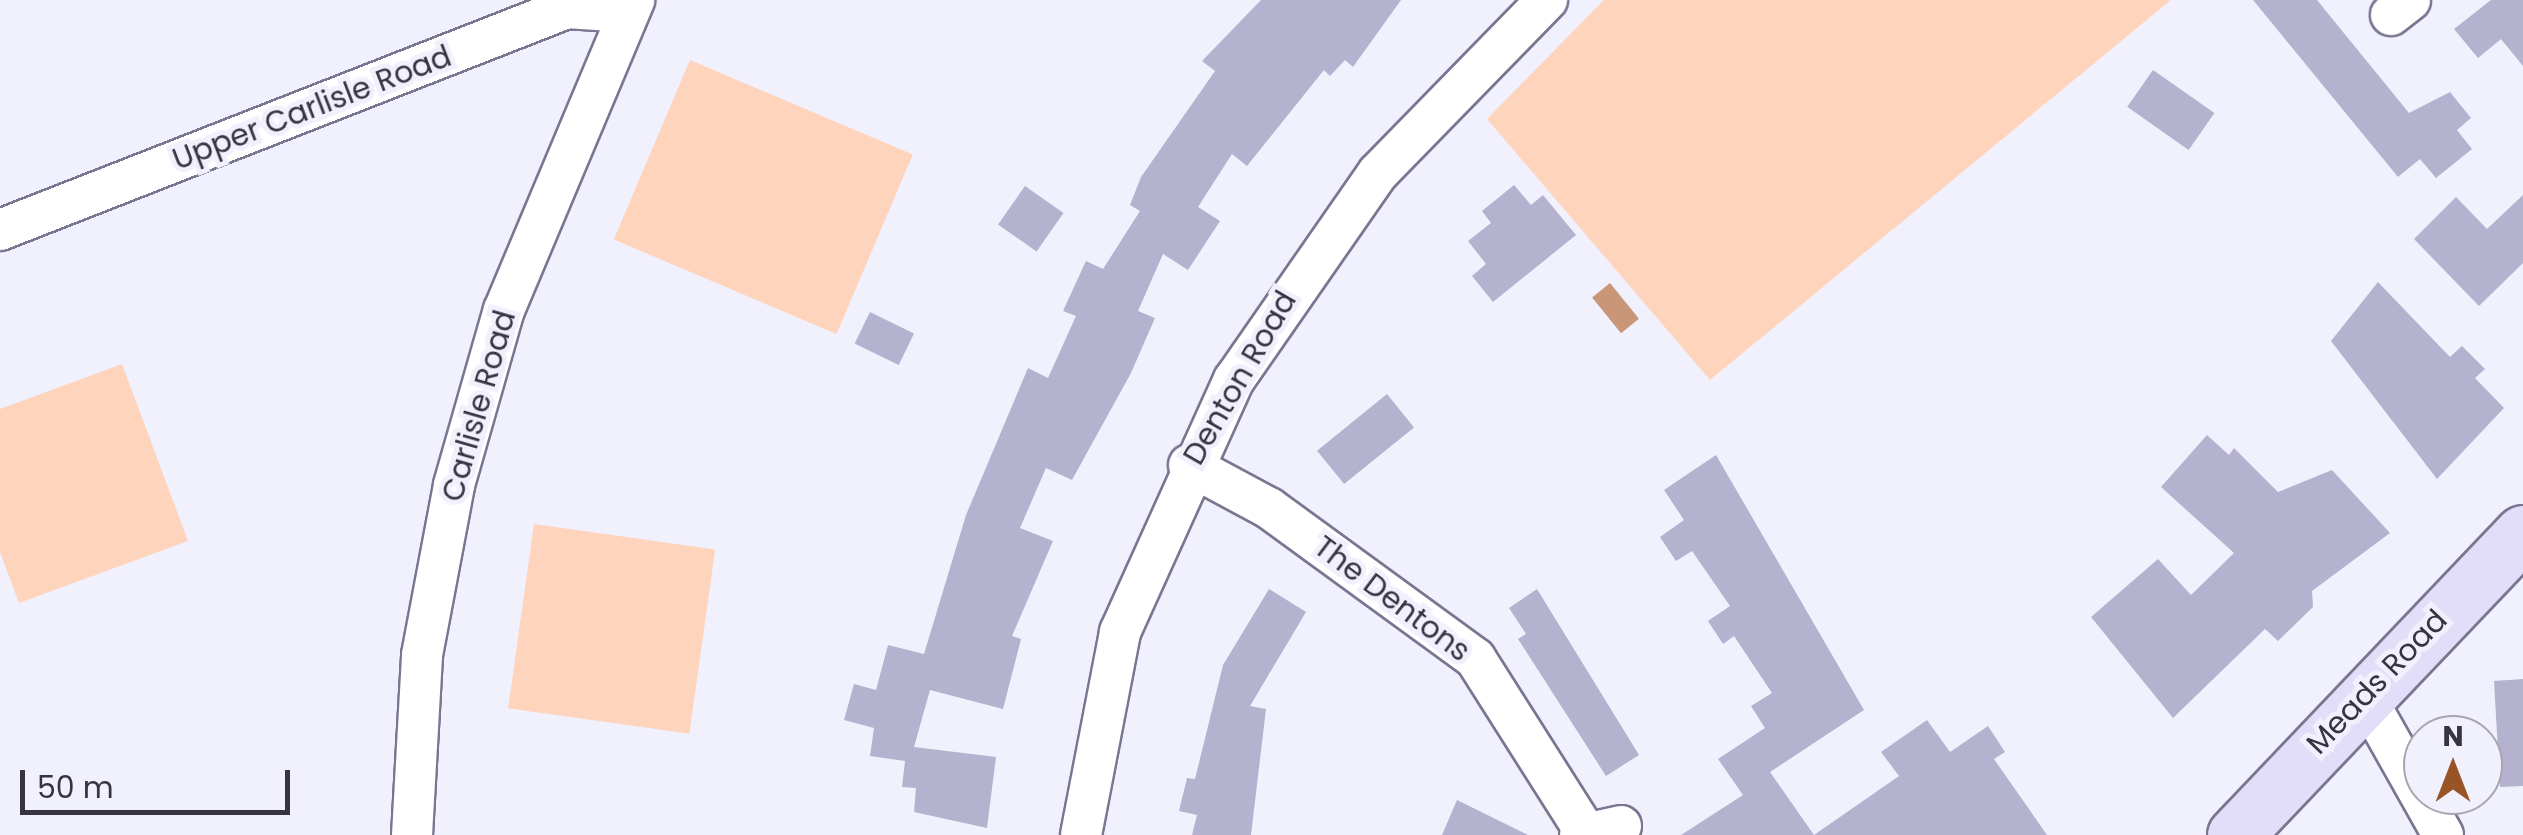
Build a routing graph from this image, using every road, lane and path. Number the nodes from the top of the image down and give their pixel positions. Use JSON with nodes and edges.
{"nodes":[{"id":1,"x":1547,"y":0,"type":"edge"},
{"id":2,"x":631,"y":6,"type":"edge"},
{"id":3,"x":0,"y":230,"type":"edge"},
{"id":4,"x":1189,"y":465,"type":"junction"},
{"id":5,"x":2523,"y":533,"type":"edge"},
{"id":6,"x":2363,"y":692,"type":"junction"},
{"id":7,"x":1595,"y":830,"type":"edge"},
{"id":8,"x":412,"y":835,"type":"edge"},
{"id":9,"x":1081,"y":835,"type":"edge"},
{"id":10,"x":2235,"y":835,"type":"edge"},
{"id":11,"x":2443,"y":835,"type":"edge"}],
"edges":[{"from":1,"to":4,"type":"street","name":"Denton Road"},
{"from":2,"to":3,"type":"street","name":"Upper Carlisle Road"},
{"from":2,"to":8,"type":"street","name":"Carlisle Road"},
{"from":4,"to":7,"type":"street","name":"The Dentons"},
{"from":4,"to":9,"type":"street","name":"Denton Road"},
{"from":5,"to":6,"type":"street","name":"Meads Road"},
{"from":6,"to":10,"type":"street","name":"Meads Road"},
{"from":6,"to":11,"type":"street"}]}
